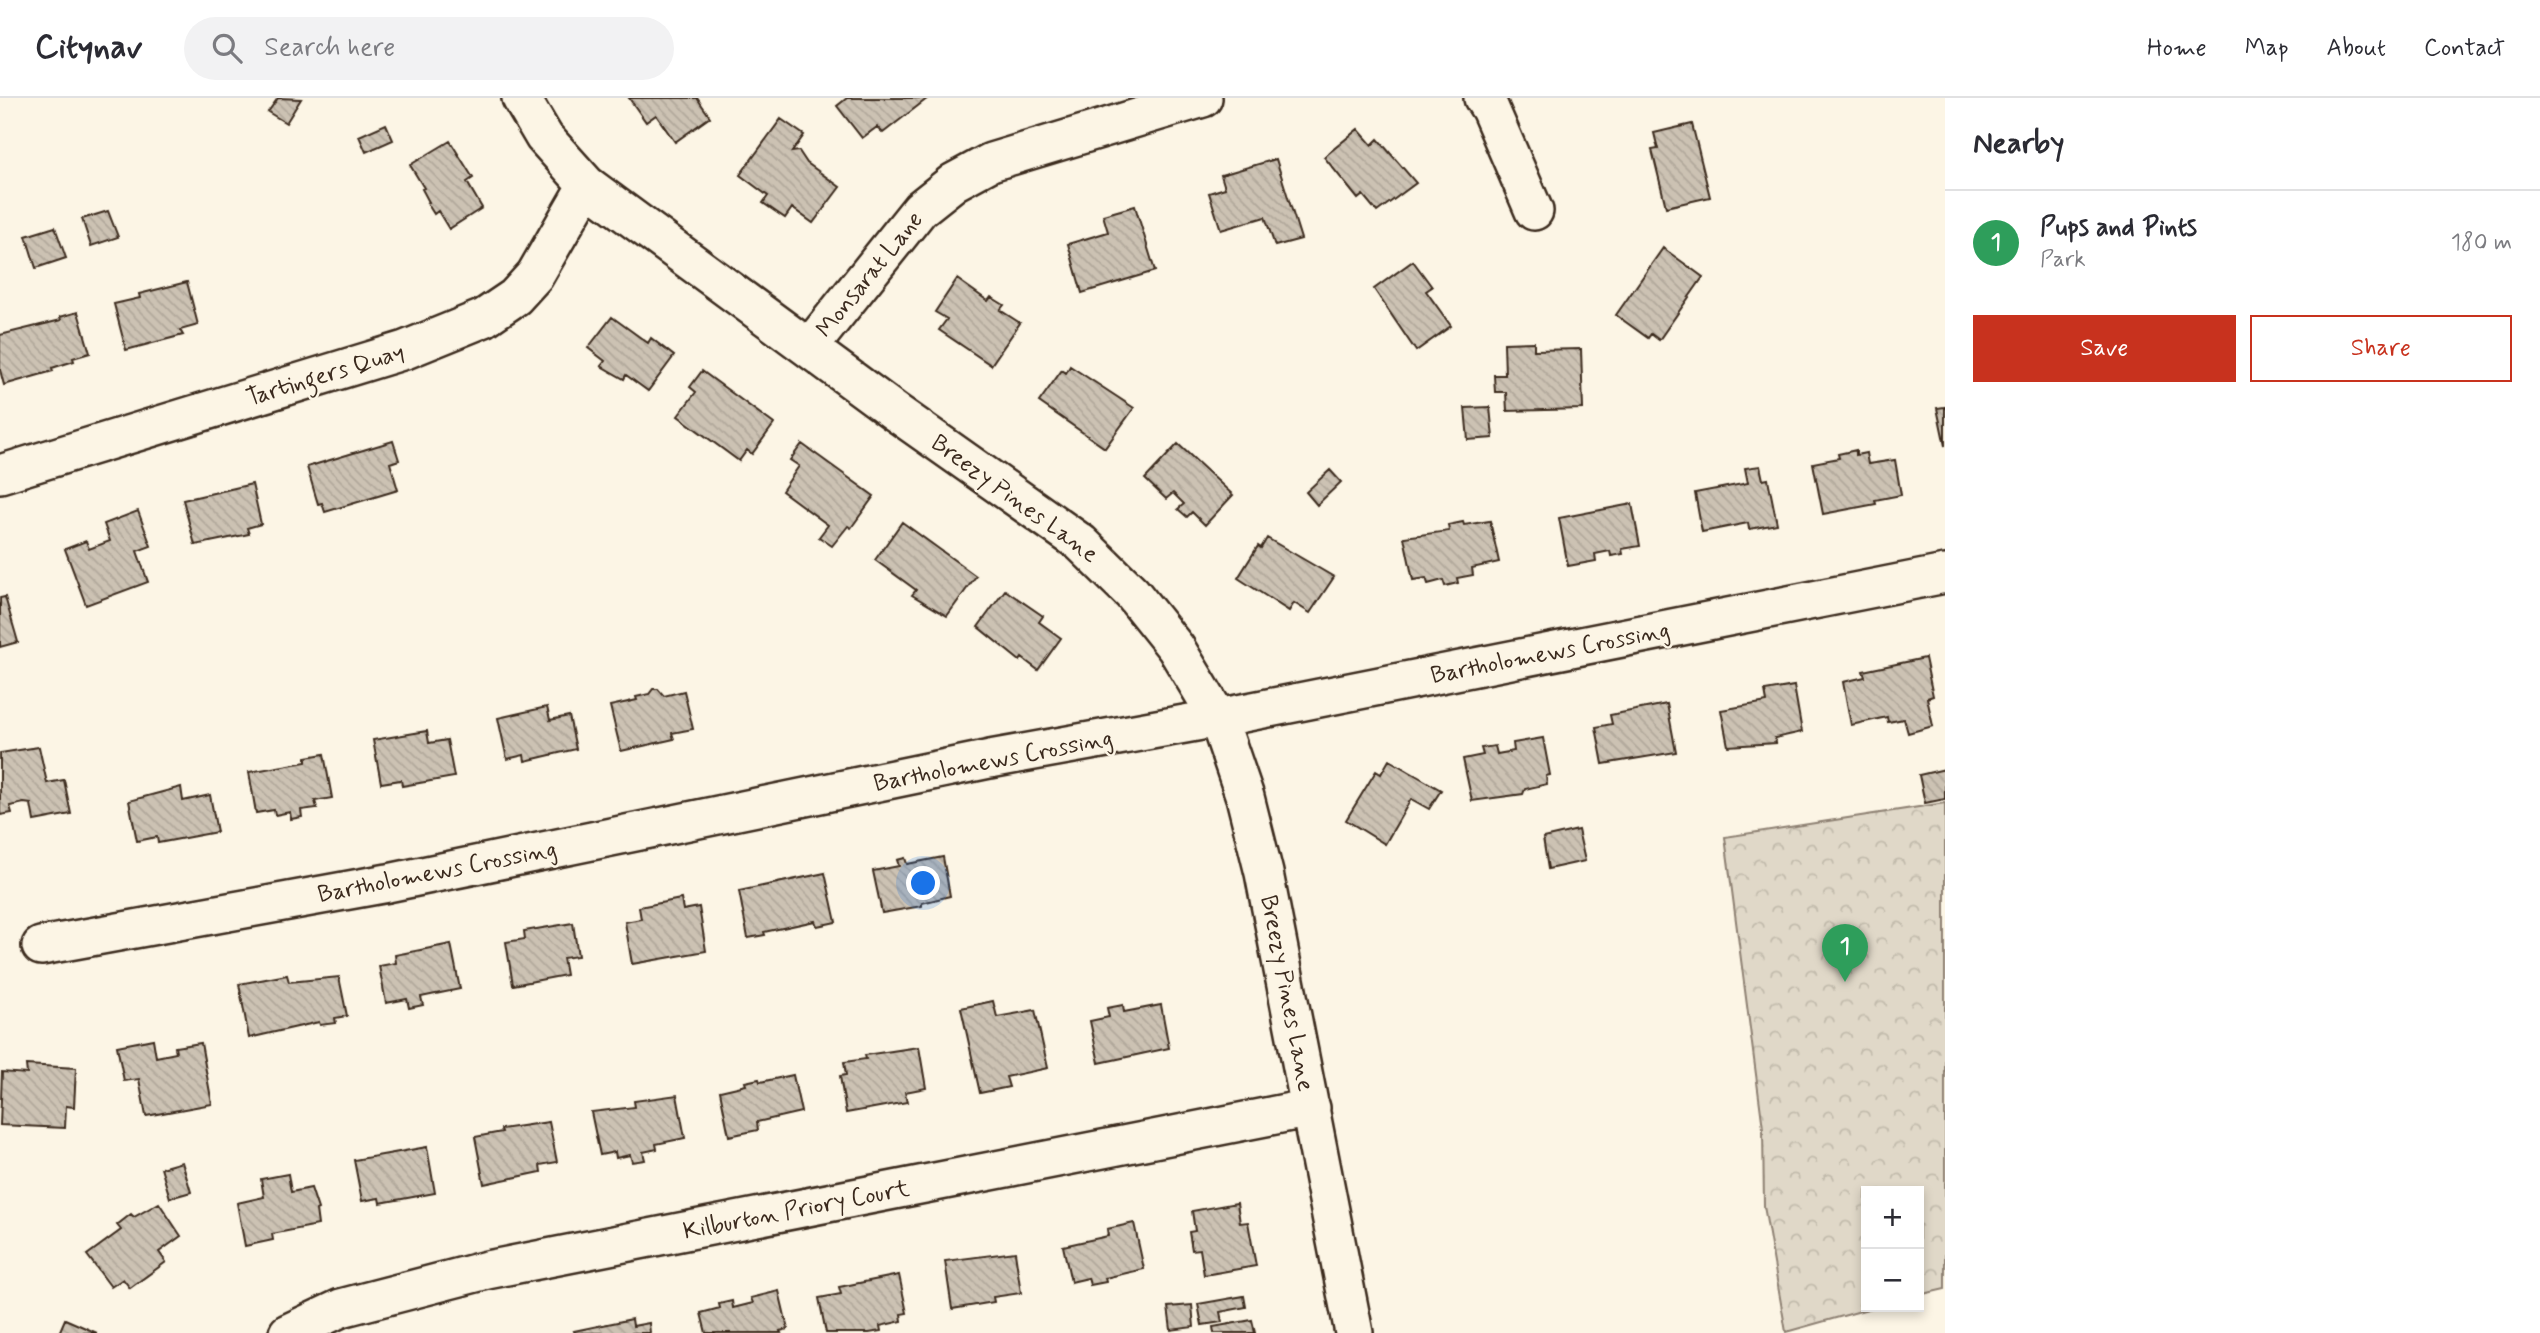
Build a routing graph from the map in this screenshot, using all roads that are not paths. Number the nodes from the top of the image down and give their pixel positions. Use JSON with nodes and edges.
{"nodes":[{"id":1,"x":521,"y":98,"type":"edge"},
{"id":2,"x":1203,"y":98,"type":"edge"},
{"id":3,"x":1483,"y":98,"type":"edge"},
{"id":4,"x":587,"y":185,"type":"junction"},
{"id":5,"x":1534,"y":211,"type":"dead end"},
{"id":6,"x":809,"y":348,"type":"junction"},
{"id":7,"x":0,"y":474,"type":"edge"},
{"id":8,"x":1945,"y":574,"type":"edge"},
{"id":9,"x":1218,"y":718,"type":"junction"},
{"id":10,"x":41,"y":946,"type":"dead end"},
{"id":11,"x":1311,"y":1108,"type":"junction"},
{"id":12,"x":288,"y":1333,"type":"edge"},
{"id":13,"x":1354,"y":1333,"type":"edge"}],
"edges":[{"from":1,"to":4,"type":"street","name":"Breezy Pines Lane"},
{"from":2,"to":6,"type":"street","name":"Monsarat Lane"},
{"from":3,"to":5,"type":"street"},
{"from":4,"to":6,"type":"street","name":"Breezy Pines Lane"},
{"from":4,"to":7,"type":"street","name":"Tartingers Quay"},
{"from":6,"to":9,"type":"street","name":"Breezy Pines Lane"},
{"from":8,"to":9,"type":"street","name":"Bartholomews Crossing"},
{"from":9,"to":10,"type":"street","name":"Bartholomews Crossing"},
{"from":9,"to":11,"type":"street","name":"Breezy Pines Lane"},
{"from":11,"to":12,"type":"street","name":"Kilburton Priory Court"},
{"from":11,"to":13,"type":"street","name":"Breezy Pines Lane"}]}
